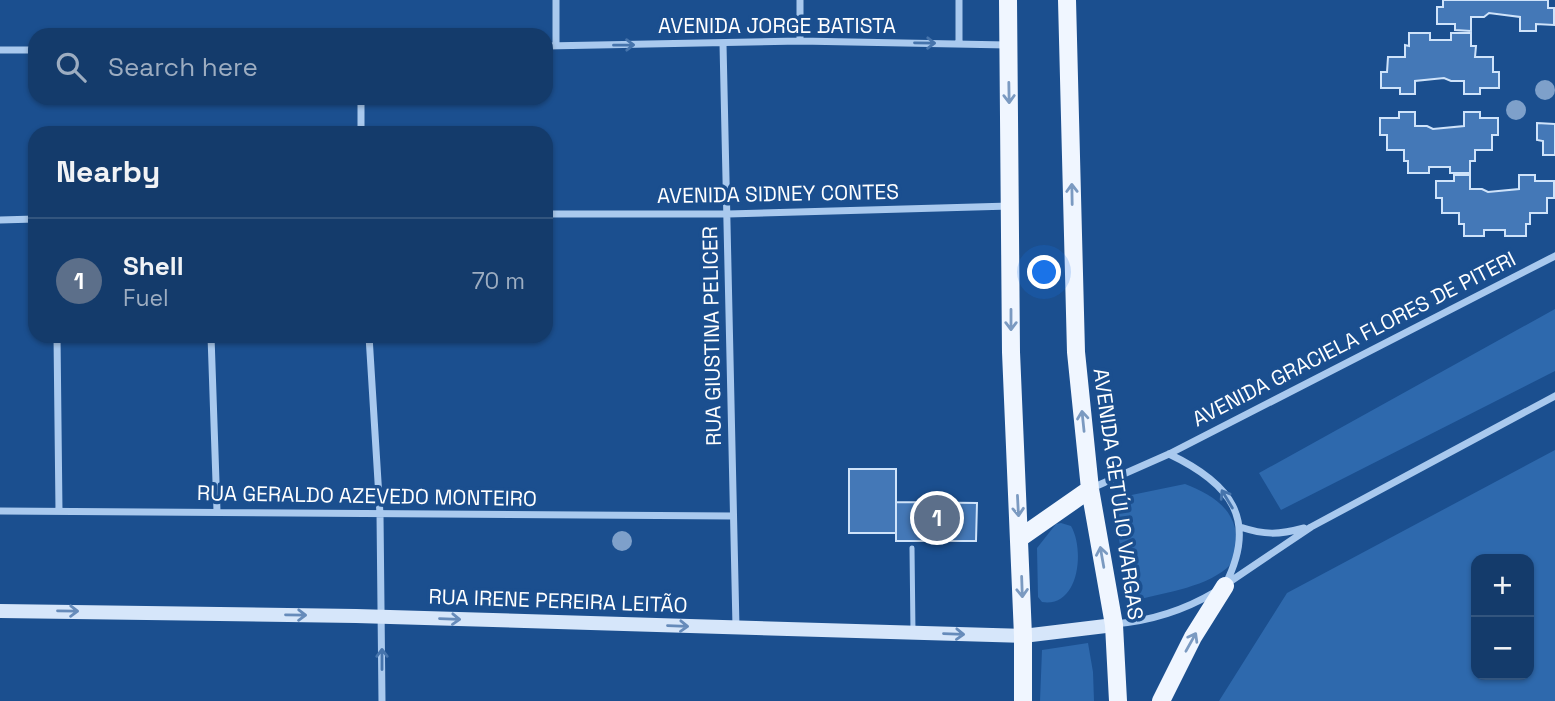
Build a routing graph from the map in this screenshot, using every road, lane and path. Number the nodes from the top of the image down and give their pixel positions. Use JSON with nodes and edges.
{"nodes":[{"id":1,"x":556,"y":0,"type":"edge"},
{"id":2,"x":800,"y":0,"type":"edge"},
{"id":3,"x":959,"y":0,"type":"edge"},
{"id":4,"x":1008,"y":0,"type":"edge"},
{"id":5,"x":1067,"y":0,"type":"edge"},
{"id":6,"x":800,"y":41,"type":"junction"},
{"id":7,"x":0,"y":42,"type":"edge"},
{"id":8,"x":723,"y":44,"type":"junction"},
{"id":9,"x":959,"y":44,"type":"junction"},
{"id":10,"x":1008,"y":45,"type":"junction"},
{"id":11,"x":556,"y":46,"type":"joint"},
{"id":12,"x":4,"y":50,"type":"edge"},
{"id":13,"x":28,"y":50,"type":"edge"},
{"id":14,"x":361,"y":105,"type":"edge"},
{"id":15,"x":361,"y":126,"type":"edge"},
{"id":16,"x":1010,"y":206,"type":"junction"},
{"id":17,"x":553,"y":214,"type":"edge"},
{"id":18,"x":728,"y":214,"type":"junction"},
{"id":19,"x":28,"y":219,"type":"edge"},
{"id":20,"x":0,"y":220,"type":"edge"},
{"id":21,"x":1555,"y":257,"type":"edge"},
{"id":22,"x":57,"y":343,"type":"edge"},
{"id":23,"x":211,"y":343,"type":"edge"},
{"id":24,"x":369,"y":343,"type":"edge"},
{"id":25,"x":1555,"y":396,"type":"edge"},
{"id":26,"x":1170,"y":454,"type":"junction"},
{"id":27,"x":1090,"y":489,"type":"junction"},
{"id":28,"x":0,"y":511,"type":"edge"},
{"id":29,"x":59,"y":511,"type":"junction"},
{"id":30,"x":217,"y":511,"type":"junction"},
{"id":31,"x":380,"y":514,"type":"junction"},
{"id":32,"x":733,"y":516,"type":"junction"},
{"id":33,"x":1240,"y":527,"type":"junction"},
{"id":34,"x":1311,"y":527,"type":"junction"},
{"id":35,"x":1020,"y":538,"type":"junction"},
{"id":36,"x":912,"y":548,"type":"dead end"},
{"id":37,"x":1225,"y":586,"type":"junction"},
{"id":38,"x":0,"y":611,"type":"edge"},
{"id":39,"x":382,"y":617,"type":"junction"},
{"id":40,"x":1114,"y":625,"type":"junction"},
{"id":41,"x":736,"y":628,"type":"junction"},
{"id":42,"x":913,"y":633,"type":"junction"},
{"id":43,"x":1023,"y":636,"type":"junction"},
{"id":44,"x":382,"y":701,"type":"edge"},
{"id":45,"x":1023,"y":701,"type":"edge"},
{"id":46,"x":1118,"y":701,"type":"edge"},
{"id":47,"x":1161,"y":701,"type":"edge"}],
"edges":[{"from":1,"to":11,"type":"street"},
{"from":2,"to":6,"type":"street"},
{"from":3,"to":9,"type":"street"},
{"from":4,"to":10,"type":"main road"},
{"from":27,"to":5,"type":"main road","name":"AVENIDA GETÚLIO VARGAS","one_way":true},
{"from":6,"to":8,"type":"street","name":"AVENIDA JORGE BATISTA"},
{"from":6,"to":9,"type":"street","name":"AVENIDA JORGE BATISTA","one_way":true},
{"from":7,"to":12,"type":"street"},
{"from":11,"to":8,"type":"street","name":"AVENIDA JORGE BATISTA","one_way":true},
{"from":8,"to":18,"type":"street","name":"RUA GIUSTINA PELICER"},
{"from":9,"to":10,"type":"street","name":"AVENIDA JORGE BATISTA"},
{"from":10,"to":16,"type":"main road","one_way":true},
{"from":12,"to":13,"type":"street"},
{"from":14,"to":15,"type":"street"},
{"from":16,"to":18,"type":"street","name":"AVENIDA SIDNEY CONTES"},
{"from":16,"to":35,"type":"main road","one_way":true},
{"from":17,"to":18,"type":"street","name":"AVENIDA SIDNEY CONTES"},
{"from":18,"to":32,"type":"street","name":"RUA GIUSTINA PELICER"},
{"from":19,"to":20,"type":"street"},
{"from":21,"to":26,"type":"street","name":"AVENIDA GRACIELA FLORES DE PITERI"},
{"from":22,"to":29,"type":"street"},
{"from":23,"to":30,"type":"street"},
{"from":24,"to":31,"type":"street"},
{"from":25,"to":34,"type":"street"},
{"from":26,"to":27,"type":"street","name":"AVENIDA GRACIELA FLORES DE PITERI"},
{"from":33,"to":26,"type":"street","one_way":true},
{"from":27,"to":35,"type":"main road"},
{"from":40,"to":27,"type":"main road","name":"AVENIDA GETÚLIO VARGAS","one_way":true},
{"from":28,"to":29,"type":"street","name":"RUA GERALDO AZEVEDO MONTEIRO"},
{"from":29,"to":30,"type":"street","name":"RUA GERALDO AZEVEDO MONTEIRO"},
{"from":30,"to":31,"type":"street","name":"RUA GERALDO AZEVEDO MONTEIRO"},
{"from":31,"to":32,"type":"street","name":"RUA GERALDO AZEVEDO MONTEIRO"},
{"from":31,"to":39,"type":"street"},
{"from":32,"to":41,"type":"street","name":"RUA GIUSTINA PELICER"},
{"from":33,"to":34,"type":"street"},
{"from":33,"to":37,"type":"street"},
{"from":34,"to":37,"type":"street"},
{"from":35,"to":43,"type":"main road","one_way":true},
{"from":36,"to":42,"type":"lane"},
{"from":37,"to":40,"type":"street"},
{"from":47,"to":37,"type":"main road","one_way":true},
{"from":38,"to":39,"type":"street","name":"RUA IRENE PEREIRA LEITÃO","one_way":true},
{"from":39,"to":41,"type":"street","name":"RUA IRENE PEREIRA LEITÃO","one_way":true},
{"from":44,"to":39,"type":"street","one_way":true},
{"from":40,"to":43,"type":"street","name":"RUA IRENE PEREIRA LEITÃO"},
{"from":40,"to":46,"type":"main road","name":"AVENIDA GETÚLIO VARGAS"},
{"from":41,"to":42,"type":"street","name":"RUA IRENE PEREIRA LEITÃO"},
{"from":42,"to":43,"type":"street","name":"RUA IRENE PEREIRA LEITÃO","one_way":true},
{"from":43,"to":45,"type":"main road"}]}
